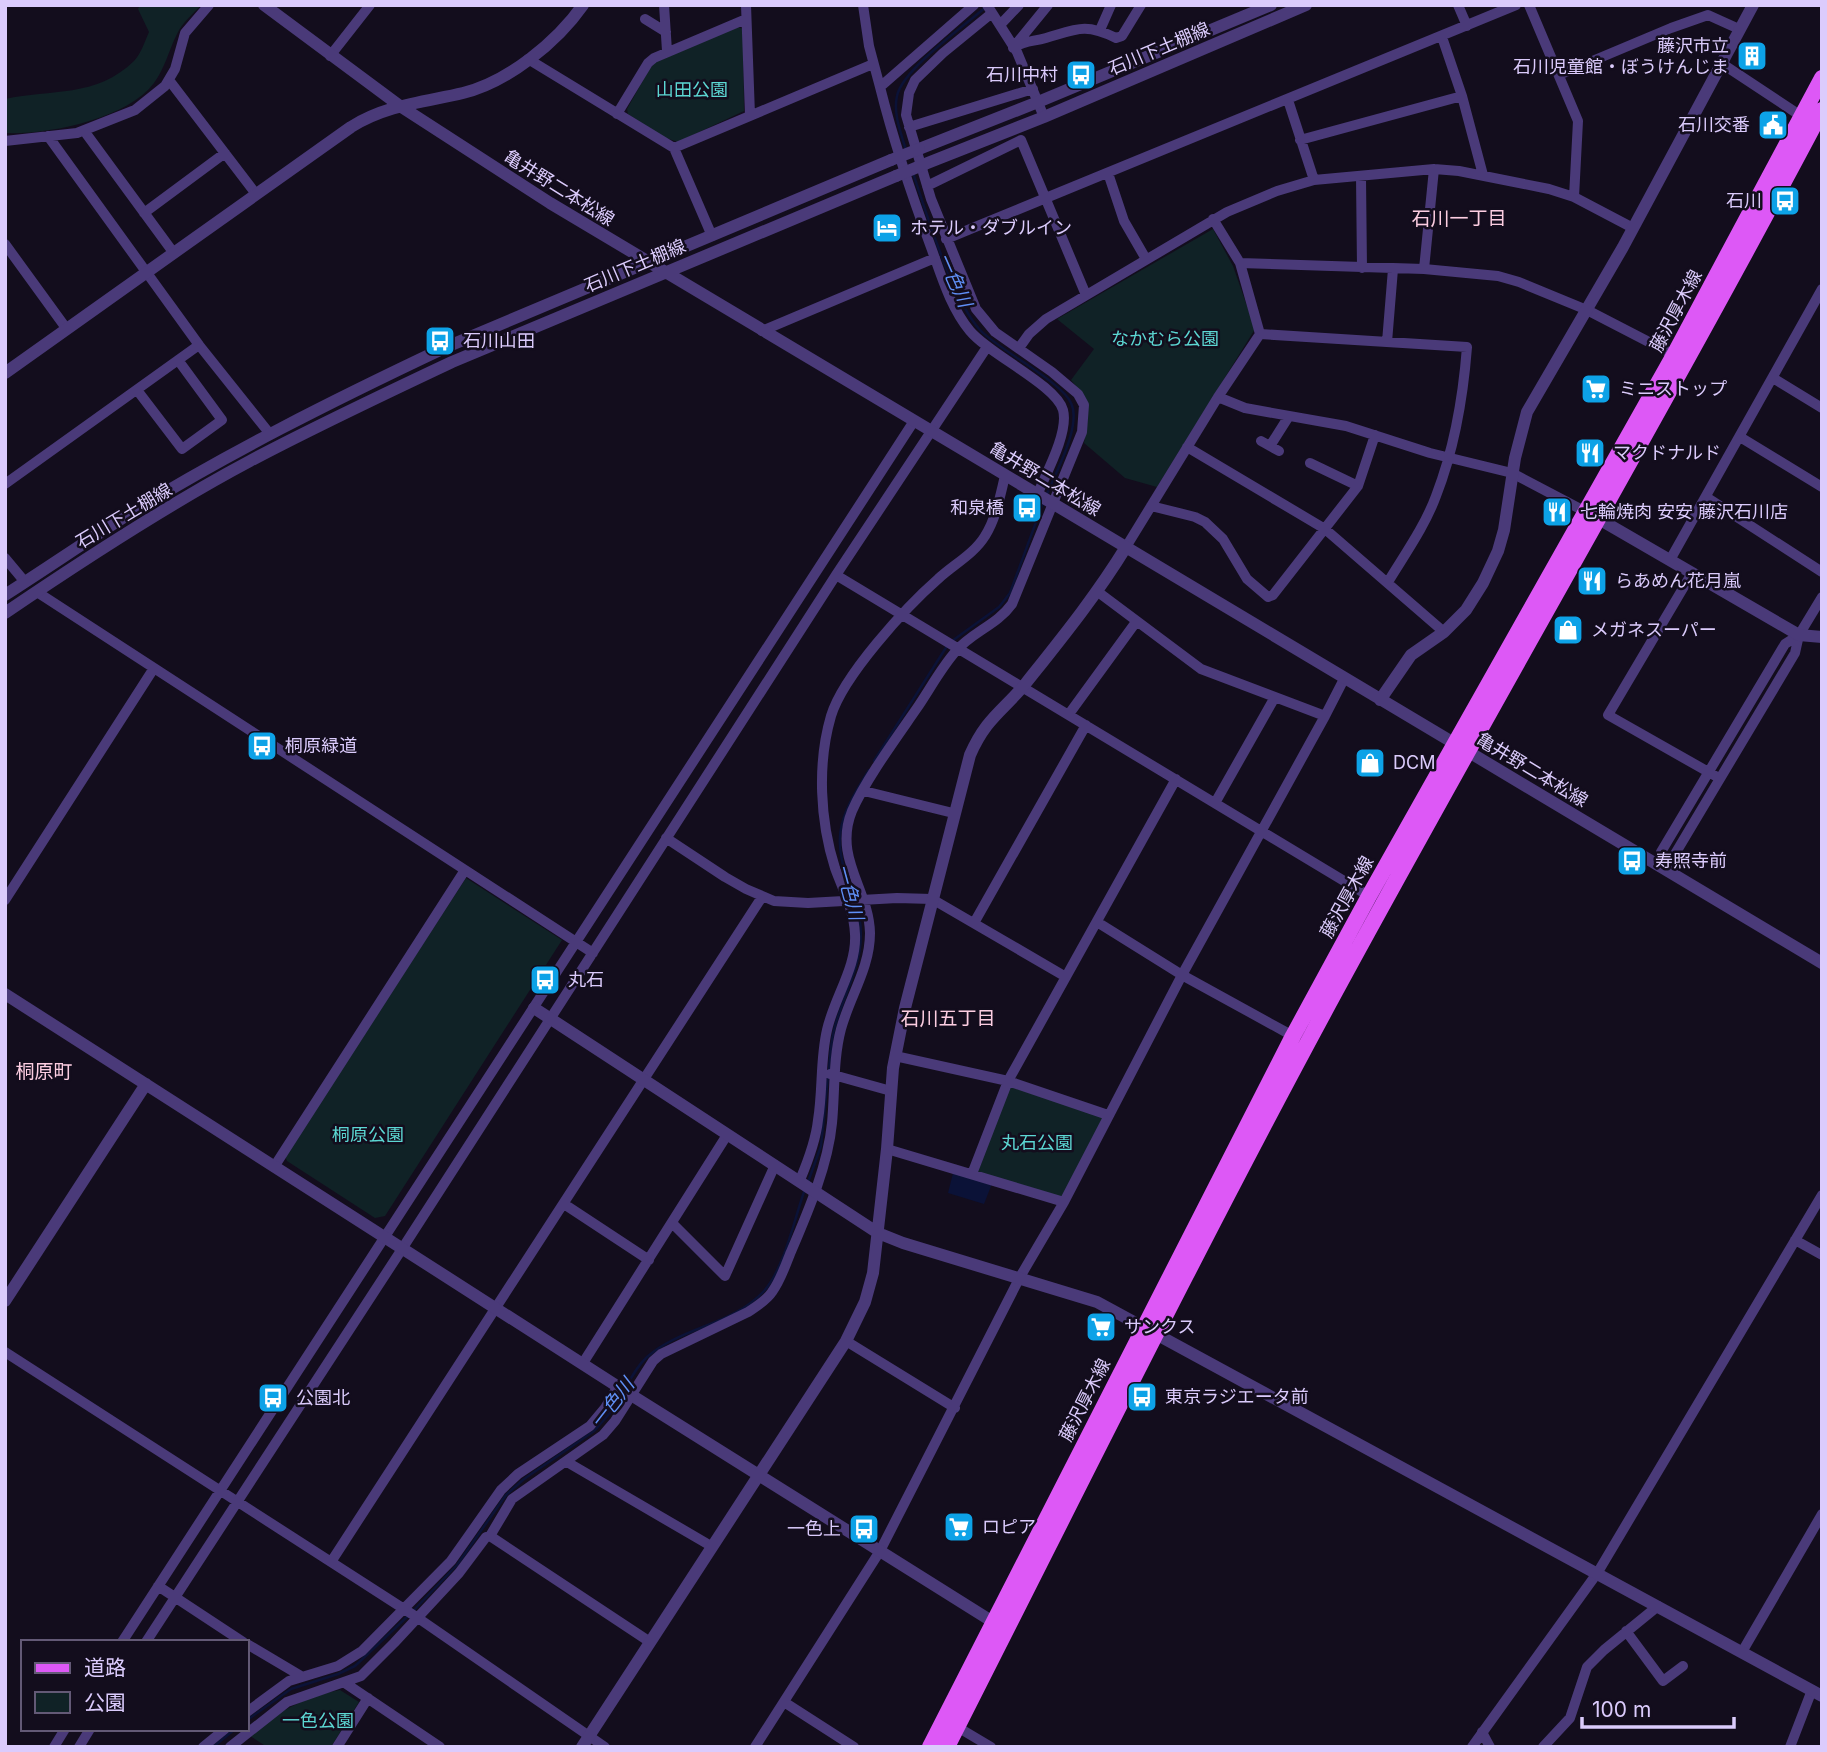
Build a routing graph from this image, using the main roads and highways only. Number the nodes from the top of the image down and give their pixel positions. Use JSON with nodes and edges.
{"nodes":[{"id":1,"x":1822,"y":78,"type":"edge"},
{"id":2,"x":1815,"y":120,"type":"edge"},
{"id":3,"x":1592,"y":515,"type":"junction"},
{"id":4,"x":1462,"y":748,"type":"junction"},
{"id":5,"x":1151,"y":1331,"type":"junction"},
{"id":6,"x":950,"y":1723,"type":"junction"},
{"id":7,"x":930,"y":1747,"type":"edge"},
{"id":8,"x":947,"y":1747,"type":"edge"}],
"edges":[{"from":1,"to":2,"type":"main road","name":"藤沢厚木線"},
{"from":2,"to":3,"type":"main road","name":"藤沢厚木線"},
{"from":2,"to":3,"type":"main road","name":"藤沢厚木線"},
{"from":3,"to":4,"type":"main road","name":"藤沢厚木線"},
{"from":4,"to":5,"type":"main road","name":"藤沢厚木線"},
{"from":4,"to":5,"type":"main road","name":"藤沢厚木線"},
{"from":5,"to":6,"type":"main road","name":"藤沢厚木線"},
{"from":6,"to":7,"type":"main road","name":"藤沢厚木線"},
{"from":6,"to":8,"type":"main road","name":"藤沢厚木線"}]}
